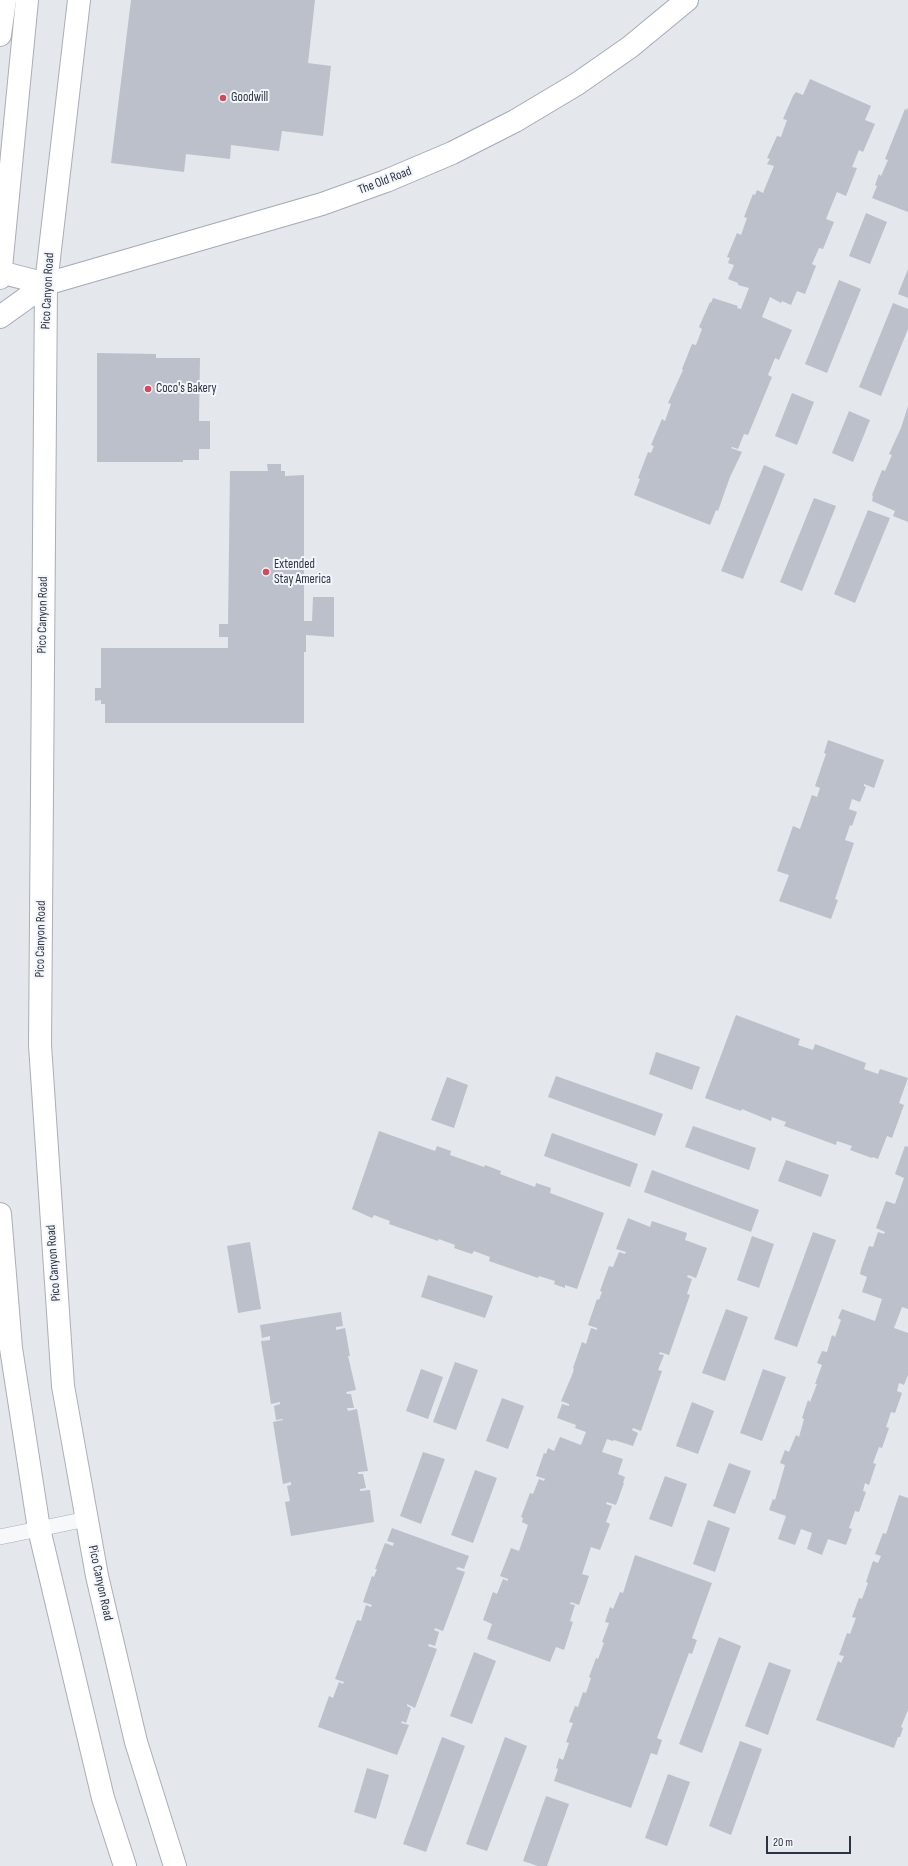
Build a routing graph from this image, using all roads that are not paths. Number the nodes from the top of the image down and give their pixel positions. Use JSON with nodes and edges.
{"nodes":[{"id":1,"x":5,"y":0,"type":"edge"},
{"id":2,"x":27,"y":0,"type":"edge"},
{"id":3,"x":79,"y":0,"type":"edge"},
{"id":4,"x":688,"y":0,"type":"edge"},
{"id":5,"x":0,"y":35,"type":"edge"},
{"id":6,"x":0,"y":274,"type":"edge"},
{"id":7,"x":46,"y":284,"type":"junction"},
{"id":8,"x":0,"y":317,"type":"edge"},
{"id":9,"x":0,"y":1214,"type":"edge"},
{"id":10,"x":86,"y":1519,"type":"junction"},
{"id":11,"x":39,"y":1529,"type":"junction"},
{"id":12,"x":0,"y":1537,"type":"edge"},
{"id":13,"x":125,"y":1866,"type":"edge"},
{"id":14,"x":175,"y":1866,"type":"edge"}],
"edges":[{"from":1,"to":5,"type":"main road"},
{"from":2,"to":6,"type":"main road"},
{"from":3,"to":7,"type":"main road","name":"Pico Canyon Road"},
{"from":4,"to":7,"type":"main road","name":"The Old Road"},
{"from":6,"to":7,"type":"main road"},
{"from":7,"to":8,"type":"main road","name":"The Old Road"},
{"from":7,"to":10,"type":"main road","name":"Pico Canyon Road"},
{"from":9,"to":11,"type":"main road"},
{"from":10,"to":11,"type":"lane"},
{"from":10,"to":14,"type":"main road","name":"Pico Canyon Road"},
{"from":11,"to":12,"type":"lane"},
{"from":11,"to":13,"type":"main road"}]}
